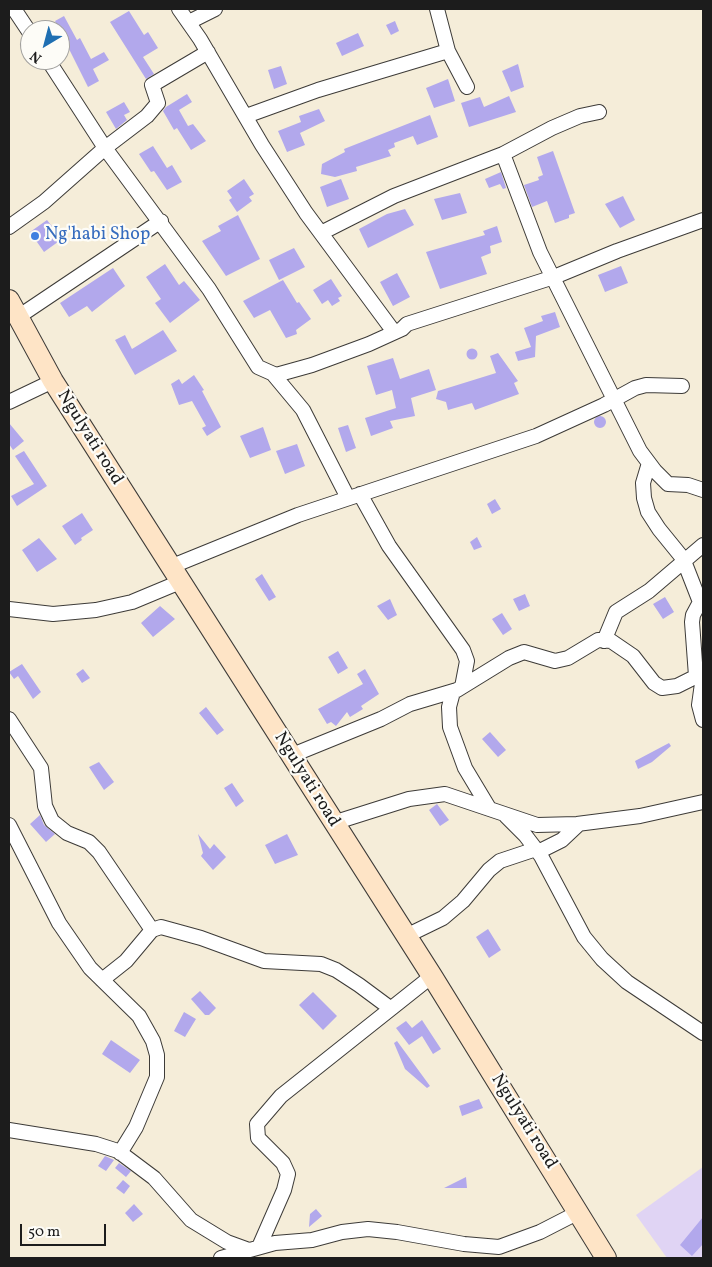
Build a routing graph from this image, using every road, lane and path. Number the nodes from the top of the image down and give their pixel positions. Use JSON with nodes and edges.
{"nodes":[{"id":1,"x":14,"y":9,"type":"edge"},
{"id":2,"x":179,"y":9,"type":"edge"},
{"id":3,"x":215,"y":9,"type":"edge"},
{"id":4,"x":437,"y":9,"type":"edge"},
{"id":5,"x":21,"y":20,"type":"edge"},
{"id":6,"x":189,"y":22,"type":"junction"},
{"id":7,"x":448,"y":51,"type":"junction"},
{"id":8,"x":208,"y":52,"type":"junction"},
{"id":9,"x":54,"y":70,"type":"edge"},
{"id":10,"x":467,"y":87,"type":"dead end"},
{"id":11,"x":598,"y":112,"type":"dead end"},
{"id":12,"x":246,"y":116,"type":"junction"},
{"id":13,"x":105,"y":148,"type":"junction"},
{"id":14,"x":503,"y":154,"type":"junction"},
{"id":15,"x":703,"y":220,"type":"edge"},
{"id":16,"x":161,"y":222,"type":"junction"},
{"id":17,"x":9,"y":227,"type":"edge"},
{"id":18,"x":321,"y":233,"type":"junction"},
{"id":19,"x":554,"y":277,"type":"junction"},
{"id":20,"x":13,"y":309,"type":"edge"},
{"id":21,"x":394,"y":332,"type":"junction"},
{"id":22,"x":272,"y":374,"type":"junction"},
{"id":23,"x":53,"y":382,"type":"junction"},
{"id":24,"x":682,"y":386,"type":"dead end"},
{"id":25,"x":614,"y":399,"type":"junction"},
{"id":26,"x":9,"y":402,"type":"edge"},
{"id":27,"x":649,"y":463,"type":"junction"},
{"id":28,"x":703,"y":490,"type":"edge"},
{"id":29,"x":354,"y":496,"type":"junction"},
{"id":30,"x":703,"y":545,"type":"edge"},
{"id":31,"x":684,"y":561,"type":"junction"},
{"id":32,"x":175,"y":575,"type":"junction"},
{"id":33,"x":9,"y":610,"type":"edge"},
{"id":34,"x":604,"y":640,"type":"junction"},
{"id":35,"x":701,"y":675,"type":"edge"},
{"id":36,"x":458,"y":690,"type":"junction"},
{"id":37,"x":9,"y":720,"type":"edge"},
{"id":38,"x":703,"y":720,"type":"edge"},
{"id":39,"x":290,"y":756,"type":"junction"},
{"id":40,"x":703,"y":802,"type":"edge"},
{"id":41,"x":489,"y":808,"type":"junction"},
{"id":42,"x":502,"y":813,"type":"junction"},
{"id":43,"x":333,"y":823,"type":"junction"},
{"id":44,"x":579,"y":824,"type":"junction"},
{"id":45,"x":10,"y":835,"type":"edge"},
{"id":46,"x":537,"y":851,"type":"junction"},
{"id":47,"x":152,"y":930,"type":"junction"},
{"id":48,"x":406,"y":936,"type":"junction"},
{"id":49,"x":432,"y":976,"type":"junction"},
{"id":50,"x":102,"y":980,"type":"junction"},
{"id":51,"x":390,"y":1008,"type":"junction"},
{"id":52,"x":703,"y":1033,"type":"edge"},
{"id":53,"x":9,"y":1130,"type":"edge"},
{"id":54,"x":120,"y":1153,"type":"junction"},
{"id":55,"x":579,"y":1212,"type":"junction"},
{"id":56,"x":250,"y":1252,"type":"edge"},
{"id":57,"x":221,"y":1258,"type":"edge"},
{"id":58,"x":606,"y":1258,"type":"edge"}],
"edges":[{"from":1,"to":5,"type":"street"},
{"from":2,"to":6,"type":"street"},
{"from":3,"to":6,"type":"street"},
{"from":4,"to":7,"type":"street"},
{"from":6,"to":8,"type":"street"},
{"from":7,"to":10,"type":"street"},
{"from":7,"to":12,"type":"street"},
{"from":8,"to":12,"type":"street"},
{"from":8,"to":13,"type":"street"},
{"from":9,"to":13,"type":"street"},
{"from":11,"to":14,"type":"street"},
{"from":12,"to":18,"type":"street"},
{"from":13,"to":16,"type":"street"},
{"from":13,"to":17,"type":"street"},
{"from":14,"to":18,"type":"street"},
{"from":14,"to":19,"type":"street"},
{"from":15,"to":19,"type":"street"},
{"from":16,"to":20,"type":"street"},
{"from":16,"to":22,"type":"street"},
{"from":18,"to":21,"type":"street"},
{"from":19,"to":21,"type":"street"},
{"from":19,"to":25,"type":"street"},
{"from":20,"to":23,"type":"main road","name":"Ngulyati road"},
{"from":21,"to":22,"type":"street"},
{"from":22,"to":29,"type":"street"},
{"from":23,"to":26,"type":"street"},
{"from":23,"to":32,"type":"main road","name":"Ngulyati road"},
{"from":24,"to":25,"type":"street"},
{"from":25,"to":27,"type":"street"},
{"from":25,"to":29,"type":"street"},
{"from":27,"to":28,"type":"street"},
{"from":27,"to":31,"type":"street"},
{"from":29,"to":32,"type":"street"},
{"from":29,"to":36,"type":"street"},
{"from":30,"to":31,"type":"street"},
{"from":31,"to":34,"type":"street"},
{"from":31,"to":35,"type":"street"},
{"from":32,"to":33,"type":"street"},
{"from":32,"to":39,"type":"main road","name":"Ngulyati road"},
{"from":34,"to":35,"type":"street"},
{"from":34,"to":36,"type":"street"},
{"from":35,"to":38,"type":"street"},
{"from":36,"to":39,"type":"street"},
{"from":36,"to":41,"type":"street"},
{"from":37,"to":47,"type":"street"},
{"from":39,"to":43,"type":"main road","name":"Ngulyati road"},
{"from":40,"to":44,"type":"street"},
{"from":41,"to":42,"type":"street"},
{"from":41,"to":43,"type":"street"},
{"from":42,"to":44,"type":"street"},
{"from":42,"to":46,"type":"street"},
{"from":43,"to":48,"type":"main road","name":"Ngulyati road"},
{"from":44,"to":46,"type":"street"},
{"from":45,"to":50,"type":"street"},
{"from":46,"to":48,"type":"street"},
{"from":46,"to":52,"type":"street"},
{"from":47,"to":50,"type":"street"},
{"from":47,"to":51,"type":"street"},
{"from":48,"to":49,"type":"main road","name":"Ngulyati road"},
{"from":49,"to":51,"type":"street"},
{"from":49,"to":55,"type":"main road","name":"Ngulyati road"},
{"from":50,"to":54,"type":"street"},
{"from":51,"to":56,"type":"street"},
{"from":53,"to":54,"type":"street"},
{"from":54,"to":56,"type":"street"},
{"from":55,"to":56,"type":"street"},
{"from":55,"to":58,"type":"main road","name":"Ngulyati road"},
{"from":56,"to":57,"type":"street"}]}
